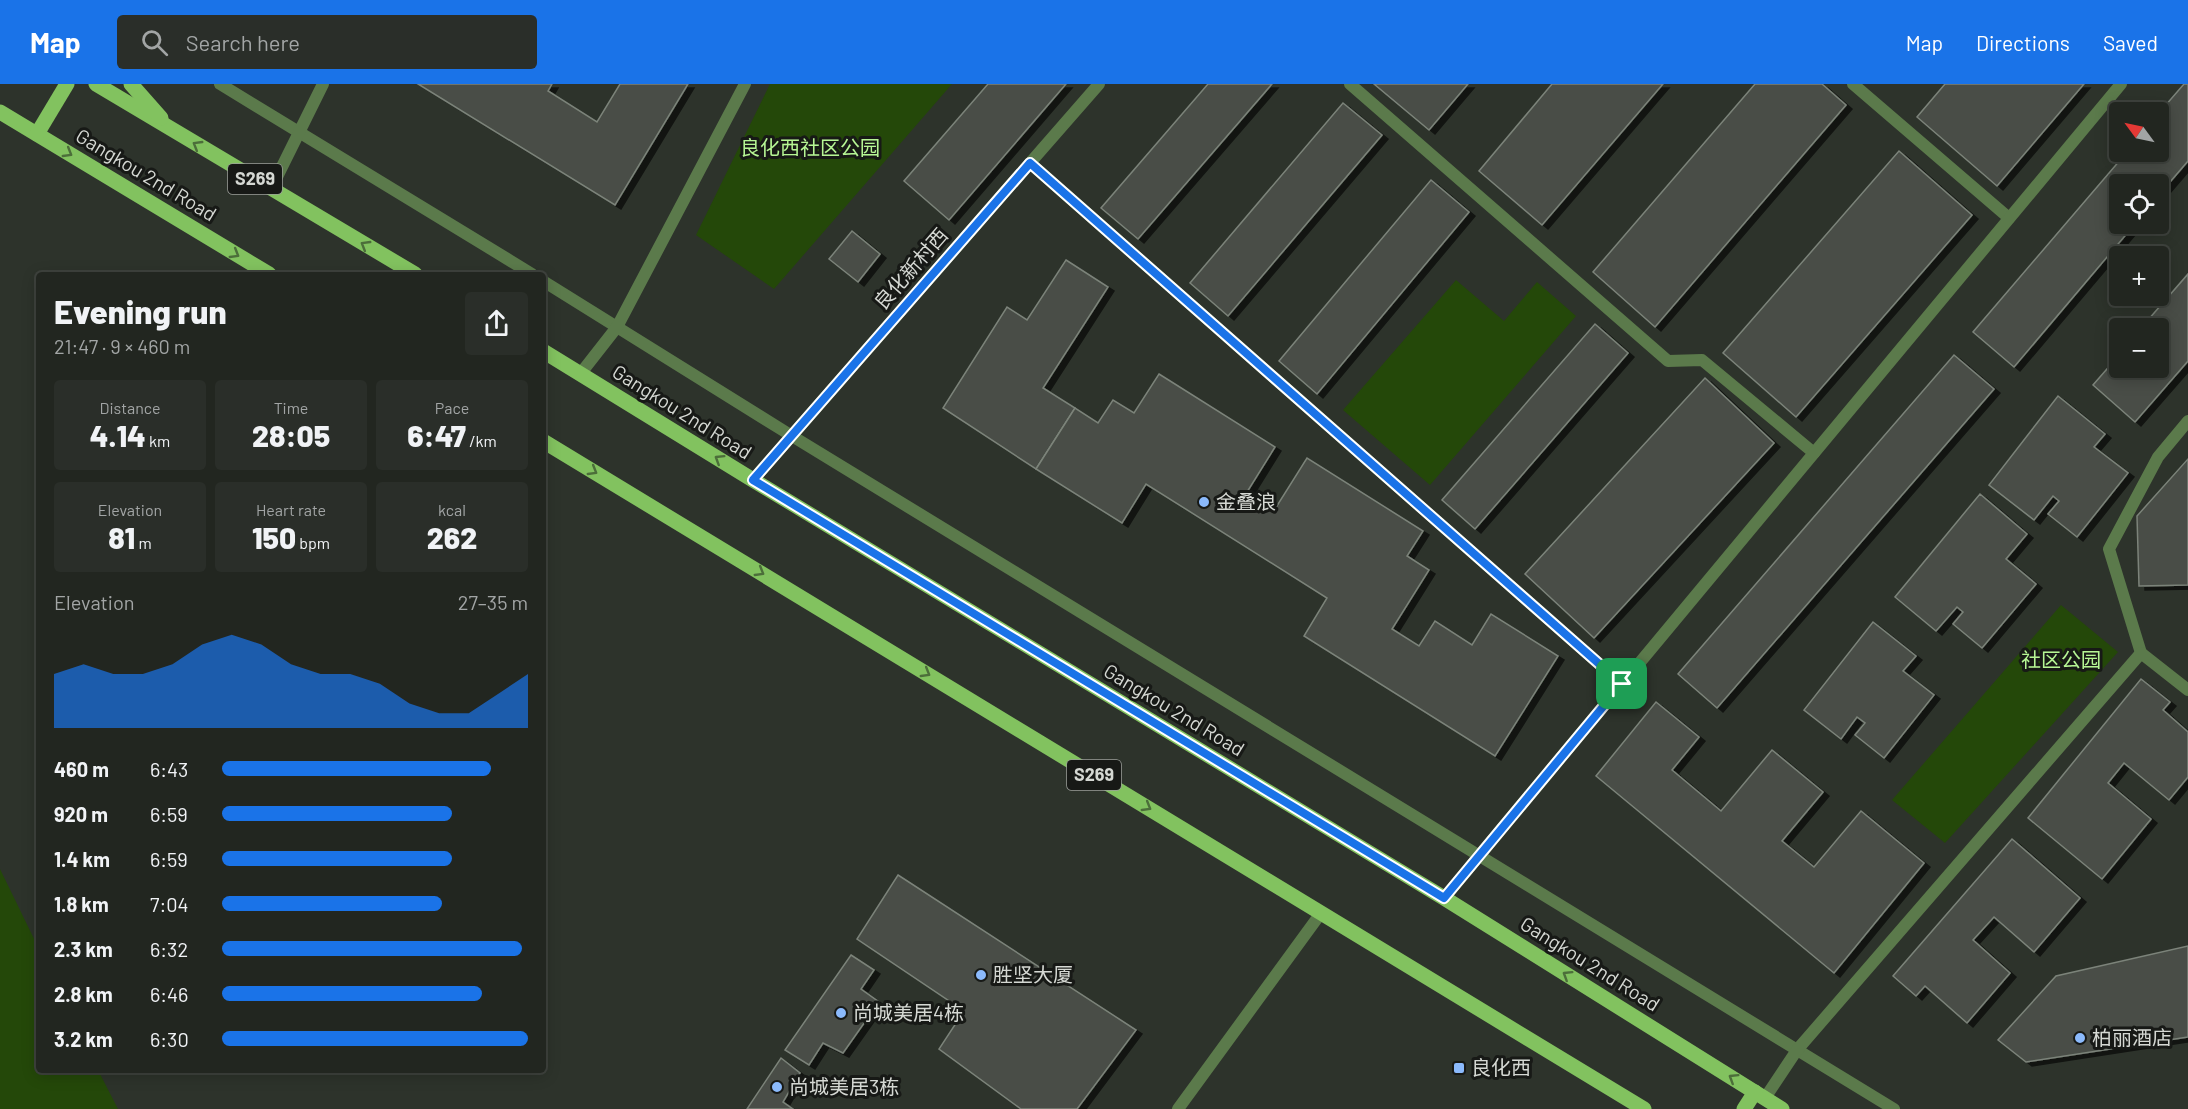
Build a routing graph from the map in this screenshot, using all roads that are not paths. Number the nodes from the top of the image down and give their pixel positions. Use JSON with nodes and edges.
{"nodes":[{"id":1,"x":67,"y":84,"type":"edge"},
{"id":2,"x":96,"y":84,"type":"edge"},
{"id":3,"x":131,"y":84,"type":"edge"},
{"id":4,"x":220,"y":84,"type":"edge"},
{"id":5,"x":323,"y":84,"type":"edge"},
{"id":6,"x":745,"y":84,"type":"edge"},
{"id":7,"x":1099,"y":84,"type":"edge"},
{"id":8,"x":1350,"y":84,"type":"edge"},
{"id":9,"x":1853,"y":84,"type":"edge"},
{"id":10,"x":2121,"y":84,"type":"edge"},
{"id":11,"x":0,"y":111,"type":"edge"},
{"id":12,"x":171,"y":129,"type":"junction"},
{"id":13,"x":300,"y":132,"type":"junction"},
{"id":14,"x":37,"y":134,"type":"junction"},
{"id":15,"x":1030,"y":163,"type":"junction"},
{"id":16,"x":272,"y":189,"type":"junction"},
{"id":17,"x":2009,"y":219,"type":"junction"},
{"id":18,"x":266,"y":272,"type":"edge"},
{"id":19,"x":412,"y":272,"type":"edge"},
{"id":20,"x":529,"y":272,"type":"edge"},
{"id":21,"x":546,"y":283,"type":"edge"},
{"id":22,"x":617,"y":327,"type":"junction"},
{"id":23,"x":546,"y":353,"type":"edge"},
{"id":24,"x":580,"y":373,"type":"junction"},
{"id":25,"x":2188,"y":421,"type":"edge"},
{"id":26,"x":792,"y":436,"type":"junction"},
{"id":27,"x":546,"y":443,"type":"edge"},
{"id":28,"x":1814,"y":453,"type":"junction"},
{"id":29,"x":753,"y":480,"type":"junction"},
{"id":30,"x":2141,"y":652,"type":"junction"},
{"id":31,"x":1622,"y":684,"type":"junction"},
{"id":32,"x":2188,"y":690,"type":"edge"},
{"id":33,"x":1479,"y":855,"type":"junction"},
{"id":34,"x":1444,"y":898,"type":"junction"},
{"id":35,"x":1321,"y":913,"type":"junction"},
{"id":36,"x":1797,"y":1050,"type":"junction"},
{"id":37,"x":1760,"y":1095,"type":"junction"},
{"id":38,"x":1178,"y":1109,"type":"edge"},
{"id":39,"x":1644,"y":1109,"type":"edge"},
{"id":40,"x":1744,"y":1109,"type":"edge"},
{"id":41,"x":1782,"y":1109,"type":"edge"},
{"id":42,"x":1894,"y":1109,"type":"edge"}],
"edges":[{"from":1,"to":14,"type":"main road"},
{"from":2,"to":12,"type":"main road","number":"S269"},
{"from":3,"to":12,"type":"main road"},
{"from":4,"to":13,"type":"street"},
{"from":5,"to":13,"type":"street"},
{"from":6,"to":22,"type":"street"},
{"from":7,"to":15,"type":"street","name":"良化新村西"},
{"from":8,"to":28,"type":"street"},
{"from":9,"to":17,"type":"street"},
{"from":10,"to":17,"type":"street"},
{"from":11,"to":14,"type":"main road","name":"Gangkou 2nd Road"},
{"from":16,"to":12,"type":"main road","number":"S269","one_way":true},
{"from":13,"to":16,"type":"street"},
{"from":13,"to":20,"type":"street"},
{"from":14,"to":18,"type":"main road","name":"Gangkou 2nd Road","one_way":true},
{"from":15,"to":26,"type":"street","name":"良化新村西"},
{"from":15,"to":31,"type":"street"},
{"from":19,"to":16,"type":"main road","number":"S269","one_way":true},
{"from":17,"to":28,"type":"street"},
{"from":21,"to":22,"type":"street"},
{"from":22,"to":24,"type":"street"},
{"from":22,"to":26,"type":"street"},
{"from":23,"to":24,"type":"main road","name":"Gangkou 2nd Road"},
{"from":29,"to":24,"type":"main road","name":"Gangkou 2nd Road","one_way":true},
{"from":25,"to":30,"type":"street"},
{"from":26,"to":29,"type":"street","name":"良化新村西"},
{"from":26,"to":33,"type":"street"},
{"from":27,"to":35,"type":"main road","number":"S269","one_way":true},
{"from":28,"to":31,"type":"street"},
{"from":29,"to":34,"type":"main road","name":"Gangkou 2nd Road"},
{"from":30,"to":32,"type":"street"},
{"from":30,"to":36,"type":"street"},
{"from":31,"to":33,"type":"street"},
{"from":33,"to":34,"type":"street"},
{"from":33,"to":36,"type":"street"},
{"from":37,"to":34,"type":"main road","name":"Gangkou 2nd Road","one_way":true},
{"from":35,"to":38,"type":"street"},
{"from":35,"to":39,"type":"main road","number":"S269"},
{"from":36,"to":37,"type":"street"},
{"from":36,"to":42,"type":"street"},
{"from":37,"to":40,"type":"main road"},
{"from":37,"to":41,"type":"main road","name":"Gangkou 2nd Road"}]}
